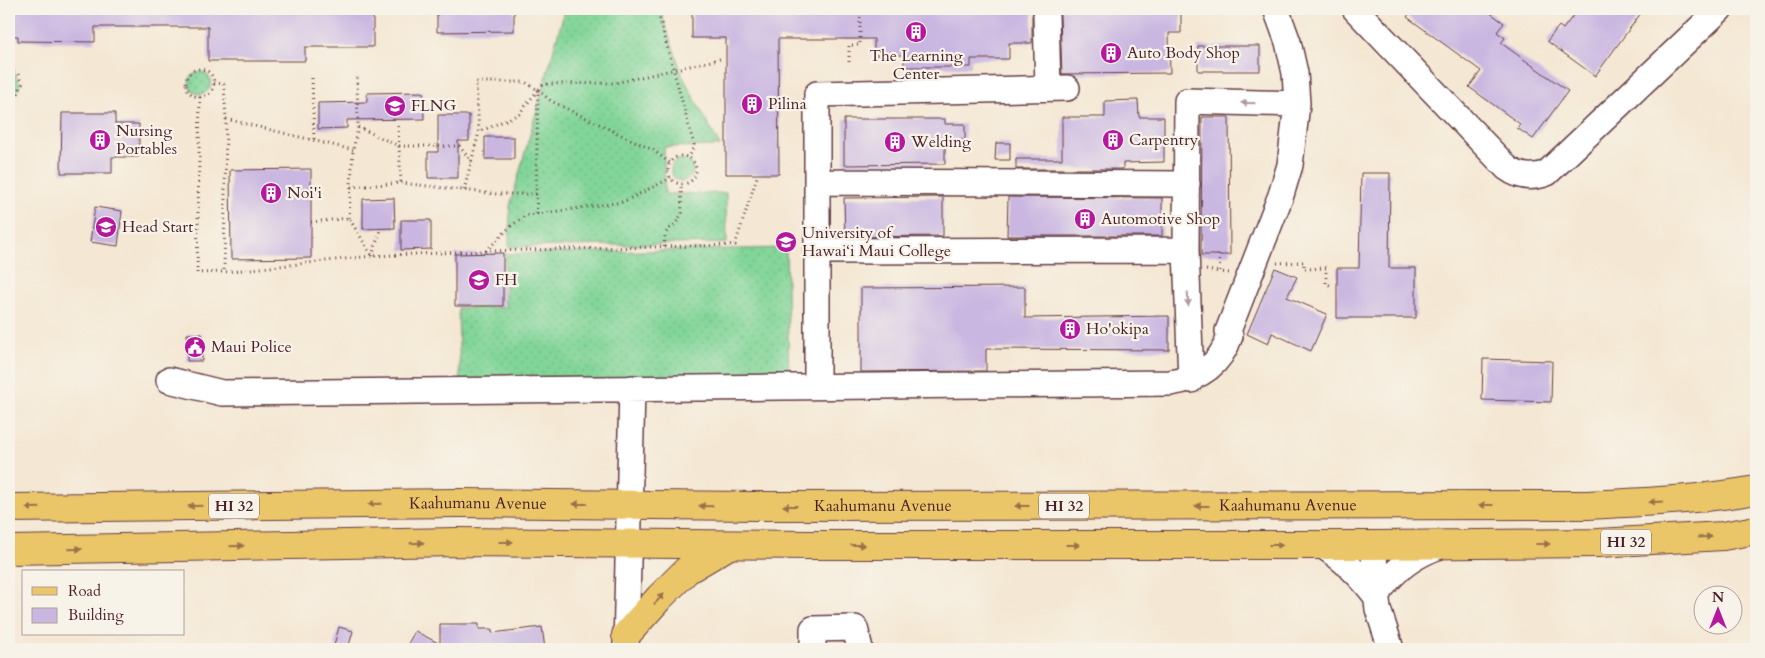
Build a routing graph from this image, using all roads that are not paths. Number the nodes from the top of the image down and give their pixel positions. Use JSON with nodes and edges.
{"nodes":[{"id":1,"x":1276,"y":9,"type":"edge"},
{"id":2,"x":1355,"y":9,"type":"edge"},
{"id":3,"x":1720,"y":9,"type":"edge"},
{"id":4,"x":1046,"y":16,"type":"dead end"},
{"id":5,"x":1297,"y":104,"type":"junction"},
{"id":6,"x":817,"y":182,"type":"junction"},
{"id":7,"x":1187,"y":184,"type":"junction"},
{"id":8,"x":816,"y":250,"type":"junction"},
{"id":9,"x":1186,"y":250,"type":"junction"},
{"id":10,"x":169,"y":380,"type":"dead end"},
{"id":11,"x":1191,"y":380,"type":"junction"},
{"id":12,"x":817,"y":386,"type":"junction"},
{"id":13,"x":632,"y":388,"type":"junction"},
{"id":14,"x":1756,"y":490,"type":"edge"},
{"id":15,"x":629,"y":504,"type":"junction"},
{"id":16,"x":1373,"y":506,"type":"junction"},
{"id":17,"x":9,"y":508,"type":"edge"},
{"id":18,"x":1756,"y":530,"type":"edge"},
{"id":19,"x":628,"y":544,"type":"junction"},
{"id":20,"x":729,"y":545,"type":"junction"},
{"id":21,"x":1321,"y":545,"type":"junction"},
{"id":22,"x":1443,"y":545,"type":"junction"},
{"id":23,"x":1374,"y":546,"type":"junction"},
{"id":24,"x":9,"y":550,"type":"edge"},
{"id":25,"x":1376,"y":596,"type":"junction"},
{"id":26,"x":626,"y":642,"type":"edge"},
{"id":27,"x":813,"y":649,"type":"edge"},
{"id":28,"x":860,"y":649,"type":"edge"},
{"id":29,"x":1391,"y":649,"type":"edge"}],
"edges":[{"from":1,"to":5,"type":"street"},
{"from":2,"to":3,"type":"street"},
{"from":4,"to":6,"type":"street"},
{"from":5,"to":7,"type":"street","one_way":true},
{"from":5,"to":11,"type":"street"},
{"from":6,"to":7,"type":"street"},
{"from":6,"to":8,"type":"street"},
{"from":7,"to":9,"type":"street"},
{"from":8,"to":9,"type":"street"},
{"from":8,"to":12,"type":"street"},
{"from":9,"to":11,"type":"street","one_way":true},
{"from":10,"to":13,"type":"street"},
{"from":11,"to":12,"type":"street"},
{"from":12,"to":13,"type":"street"},
{"from":13,"to":15,"type":"street"},
{"from":14,"to":16,"type":"main road","name":"Kaahumanu Avenue","number":"HI 32","one_way":true},
{"from":16,"to":15,"type":"main road","name":"Kaahumanu Avenue","number":"HI 32","one_way":true},
{"from":15,"to":17,"type":"main road","name":"Kaahumanu Avenue","number":"HI 32","one_way":true},
{"from":15,"to":19,"type":"street"},
{"from":16,"to":23,"type":"main road"},
{"from":22,"to":18,"type":"main road","number":"HI 32","one_way":true},
{"from":19,"to":20,"type":"main road","number":"HI 32"},
{"from":24,"to":19,"type":"main road","number":"HI 32","one_way":true},
{"from":19,"to":26,"type":"street"},
{"from":20,"to":21,"type":"main road","number":"HI 32","one_way":true},
{"from":26,"to":20,"type":"main road","one_way":true},
{"from":21,"to":23,"type":"main road","number":"HI 32"},
{"from":21,"to":25,"type":"street"},
{"from":22,"to":23,"type":"main road","number":"HI 32"},
{"from":22,"to":25,"type":"street"},
{"from":23,"to":25,"type":"street"},
{"from":25,"to":29,"type":"street"},
{"from":27,"to":28,"type":"street"}]}
